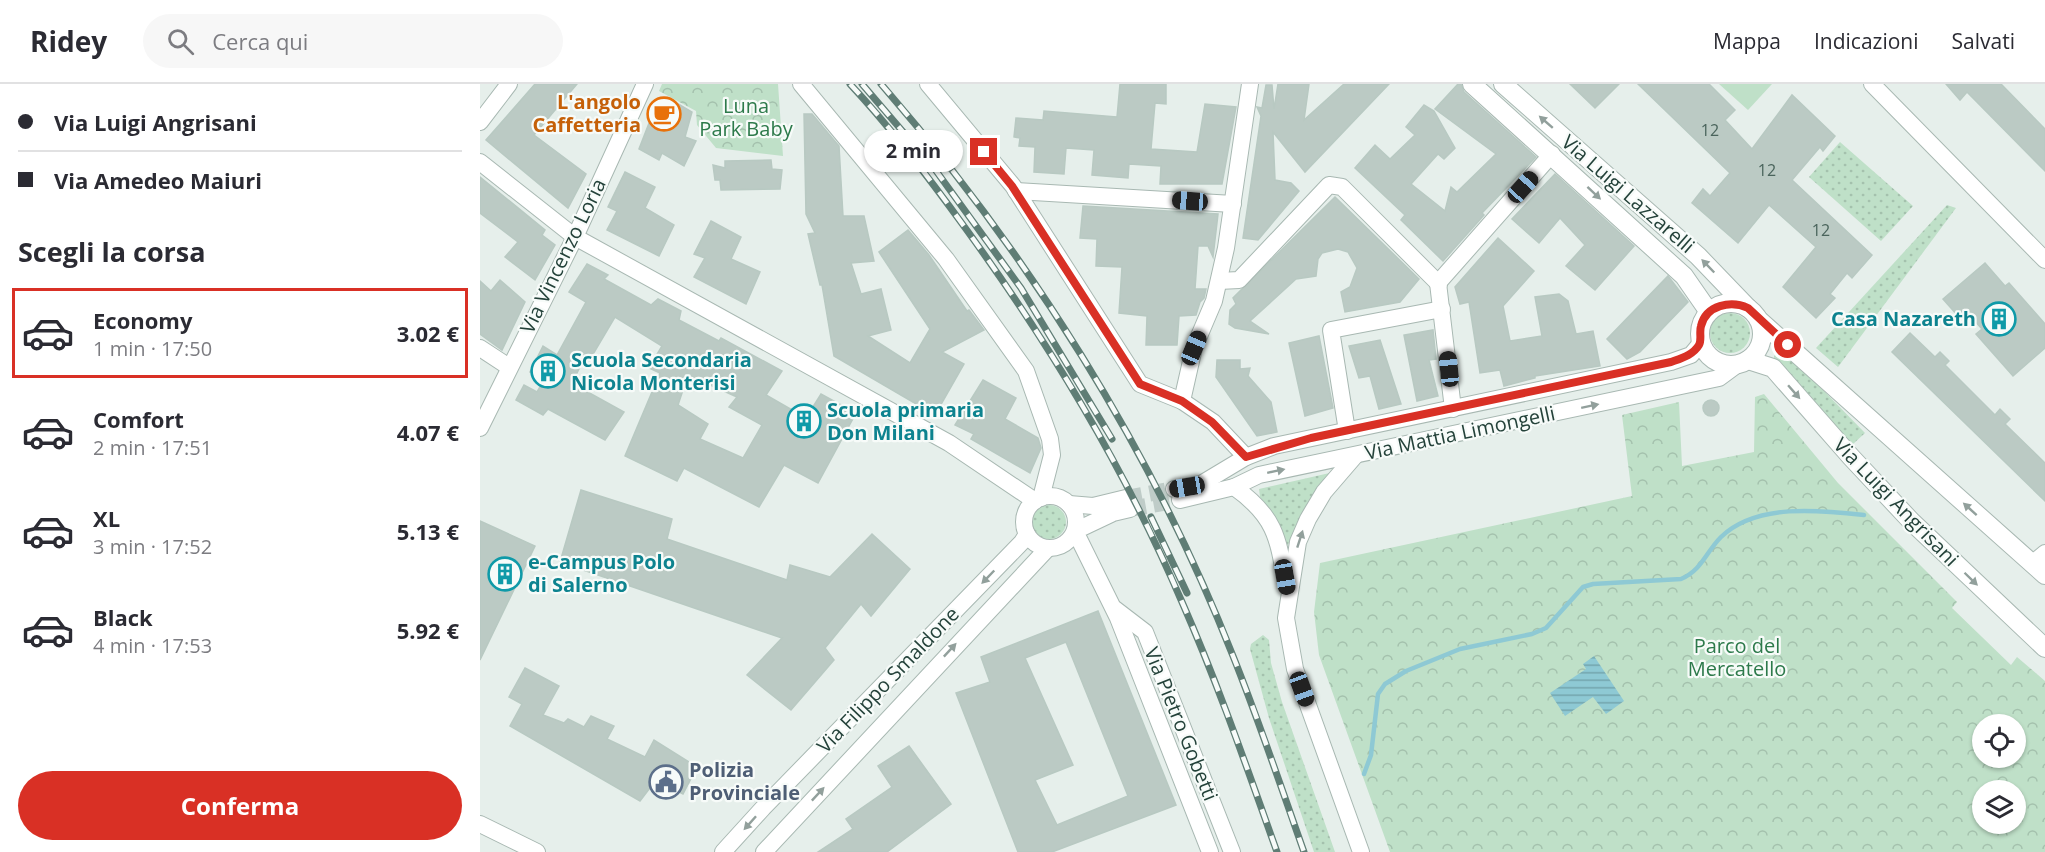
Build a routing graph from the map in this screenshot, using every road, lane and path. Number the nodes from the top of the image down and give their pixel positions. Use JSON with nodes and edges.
{"nodes":[{"id":1,"x":509,"y":84,"type":"edge"},
{"id":2,"x":645,"y":84,"type":"edge"},
{"id":3,"x":801,"y":84,"type":"edge"},
{"id":4,"x":928,"y":84,"type":"edge"},
{"id":5,"x":1250,"y":84,"type":"edge"},
{"id":6,"x":1472,"y":84,"type":"edge"},
{"id":7,"x":1503,"y":84,"type":"edge"},
{"id":8,"x":1872,"y":84,"type":"edge"},
{"id":9,"x":480,"y":122,"type":"edge"},
{"id":10,"x":1552,"y":154,"type":"junction"},
{"id":11,"x":480,"y":162,"type":"edge"},
{"id":12,"x":1016,"y":191,"type":"junction"},
{"id":13,"x":1233,"y":204,"type":"junction"},
{"id":14,"x":575,"y":237,"type":"junction"},
{"id":15,"x":2045,"y":260,"type":"edge"},
{"id":16,"x":1219,"y":281,"type":"junction"},
{"id":17,"x":1439,"y":284,"type":"junction"},
{"id":18,"x":1443,"y":309,"type":"junction"},
{"id":19,"x":1709,"y":312,"type":"junction"},
{"id":20,"x":1754,"y":314,"type":"junction"},
{"id":21,"x":1701,"y":343,"type":"junction"},
{"id":22,"x":480,"y":348,"type":"edge"},
{"id":23,"x":1743,"y":362,"type":"junction"},
{"id":24,"x":509,"y":367,"type":"junction"},
{"id":25,"x":1182,"y":401,"type":"junction"},
{"id":26,"x":1453,"y":409,"type":"junction"},
{"id":27,"x":480,"y":428,"type":"edge"},
{"id":28,"x":1347,"y":431,"type":"junction"},
{"id":29,"x":1355,"y":456,"type":"junction"},
{"id":30,"x":1246,"y":457,"type":"junction"},
{"id":31,"x":1234,"y":487,"type":"junction"},
{"id":32,"x":1038,"y":499,"type":"junction"},
{"id":33,"x":1069,"y":504,"type":"junction"},
{"id":34,"x":1075,"y":531,"type":"junction"},
{"id":35,"x":1027,"y":534,"type":"junction"},
{"id":36,"x":1048,"y":548,"type":"junction"},
{"id":37,"x":2041,"y":564,"type":"edge"},
{"id":38,"x":1288,"y":597,"type":"junction"},
{"id":39,"x":1114,"y":609,"type":"junction"},
{"id":40,"x":2045,"y":648,"type":"edge"},
{"id":41,"x":1208,"y":791,"type":"junction"},
{"id":42,"x":1188,"y":799,"type":"junction"},
{"id":43,"x":480,"y":824,"type":"edge"},
{"id":44,"x":537,"y":852,"type":"edge"},
{"id":45,"x":723,"y":852,"type":"edge"},
{"id":46,"x":764,"y":852,"type":"edge"},
{"id":47,"x":1210,"y":852,"type":"edge"},
{"id":48,"x":1232,"y":852,"type":"edge"},
{"id":49,"x":1362,"y":852,"type":"edge"}],
"edges":[{"from":1,"to":9,"type":"street"},
{"from":2,"to":14,"type":"street","name":"Via Vincenzo Loria"},
{"from":3,"to":32,"type":"street"},
{"from":4,"to":12,"type":"street"},
{"from":5,"to":13,"type":"street"},
{"from":6,"to":10,"type":"street","name":"Via Luigi Lazzarelli"},
{"from":20,"to":7,"type":"street","name":"Via Luigi Lazzarelli","one_way":true},
{"from":8,"to":15,"type":"street"},
{"from":10,"to":17,"type":"street"},
{"from":10,"to":19,"type":"street","name":"Via Luigi Lazzarelli","one_way":true},
{"from":11,"to":14,"type":"street"},
{"from":12,"to":13,"type":"street"},
{"from":12,"to":25,"type":"street"},
{"from":13,"to":16,"type":"street"},
{"from":14,"to":24,"type":"street","name":"Via Vincenzo Loria"},
{"from":14,"to":32,"type":"street"},
{"from":16,"to":17,"type":"street"},
{"from":16,"to":25,"type":"street"},
{"from":17,"to":18,"type":"street"},
{"from":18,"to":26,"type":"street"},
{"from":18,"to":28,"type":"street"},
{"from":19,"to":20,"type":"street"},
{"from":19,"to":21,"type":"street"},
{"from":20,"to":23,"type":"street"},
{"from":37,"to":20,"type":"street","name":"Via Luigi Angrisani","one_way":true},
{"from":21,"to":23,"type":"street"},
{"from":21,"to":26,"type":"street","name":"Via Mattia Limongelli"},
{"from":22,"to":24,"type":"street"},
{"from":29,"to":23,"type":"street","name":"Via Mattia Limongelli","one_way":true},
{"from":23,"to":40,"type":"street","name":"Via Luigi Angrisani","one_way":true},
{"from":24,"to":27,"type":"street","name":"Via Vincenzo Loria"},
{"from":25,"to":30,"type":"street"},
{"from":26,"to":28,"type":"street","name":"Via Mattia Limongelli"},
{"from":28,"to":30,"type":"street","name":"Via Mattia Limongelli"},
{"from":31,"to":29,"type":"street","name":"Via Mattia Limongelli","one_way":true},
{"from":38,"to":29,"type":"street","one_way":true},
{"from":30,"to":31,"type":"street","name":"Via Mattia Limongelli"},
{"from":31,"to":38,"type":"street"},
{"from":32,"to":33,"type":"street"},
{"from":32,"to":35,"type":"street"},
{"from":33,"to":34,"type":"street"},
{"from":33,"to":34,"type":"street"},
{"from":34,"to":36,"type":"street"},
{"from":34,"to":39,"type":"street","name":"Via Pietro Gobetti"},
{"from":35,"to":36,"type":"street"},
{"from":35,"to":45,"type":"street","name":"Via Filippo Smaldone","one_way":true},
{"from":46,"to":36,"type":"street","name":"Via Filippo Smaldone","one_way":true},
{"from":38,"to":49,"type":"street"},
{"from":39,"to":41,"type":"street","name":"Via Pietro Gobetti"},
{"from":39,"to":42,"type":"street","name":"Via Pietro Gobetti"},
{"from":41,"to":42,"type":"street"},
{"from":41,"to":48,"type":"street","name":"Via Pietro Gobetti"},
{"from":42,"to":47,"type":"street","name":"Via Pietro Gobetti"},
{"from":43,"to":44,"type":"street"}]}
